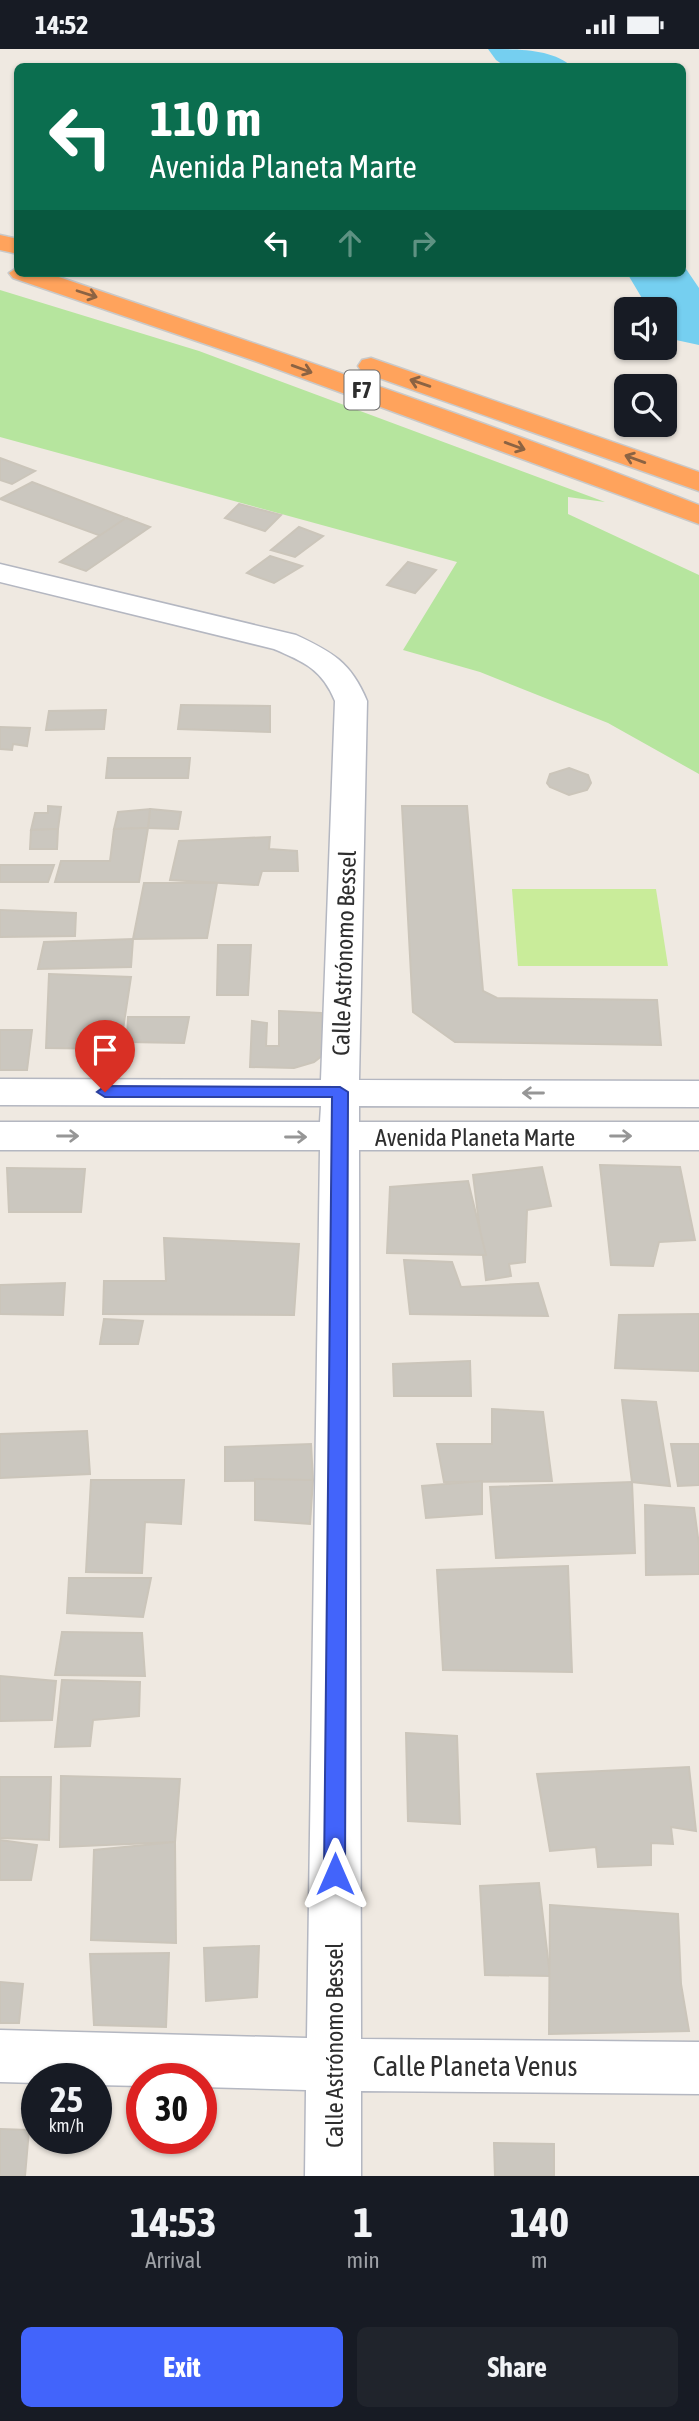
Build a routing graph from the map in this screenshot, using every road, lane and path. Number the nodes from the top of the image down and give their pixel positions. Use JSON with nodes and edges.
{"nodes":[{"id":1,"x":35,"y":277,"type":"edge"},
{"id":2,"x":212,"y":311,"type":"dead end"},
{"id":3,"x":302,"y":342,"type":"dead end"},
{"id":4,"x":353,"y":360,"type":"dead end"},
{"id":5,"x":699,"y":482,"type":"edge"},
{"id":6,"x":699,"y":515,"type":"edge"},
{"id":7,"x":3,"y":576,"type":"edge"},
{"id":8,"x":0,"y":1091,"type":"edge"},
{"id":9,"x":340,"y":1092,"type":"junction"},
{"id":10,"x":699,"y":1094,"type":"edge"},
{"id":11,"x":0,"y":1136,"type":"edge"},
{"id":12,"x":699,"y":1136,"type":"edge"},
{"id":13,"x":340,"y":1138,"type":"junction"},
{"id":14,"x":0,"y":2056,"type":"edge"},
{"id":15,"x":333,"y":2065,"type":"junction"},
{"id":16,"x":699,"y":2068,"type":"edge"},
{"id":17,"x":333,"y":2176,"type":"edge"}],
"edges":[{"from":1,"to":6,"type":"highway","number":"F7","one_way":true},
{"from":2,"to":3,"type":"highway"},
{"from":5,"to":4,"type":"highway","number":"F7","one_way":true},
{"from":7,"to":9,"type":"street","name":"Calle Astrónomo Bessel"},
{"from":8,"to":9,"type":"street","name":"Avenida Planeta Marte"},
{"from":10,"to":9,"type":"street","name":"Avenida Planeta Marte","one_way":true},
{"from":9,"to":13,"type":"street","name":"Calle Astrónomo Bessel"},
{"from":11,"to":13,"type":"street","name":"Avenida Planeta Marte","one_way":true},
{"from":13,"to":12,"type":"street","name":"Avenida Planeta Marte","one_way":true},
{"from":13,"to":15,"type":"street","name":"Calle Astrónomo Bessel"},
{"from":14,"to":15,"type":"street","name":"Calle Planeta Venus"},
{"from":15,"to":16,"type":"street","name":"Calle Planeta Venus"},
{"from":15,"to":17,"type":"street","name":"Calle Astrónomo Bessel"}]}
